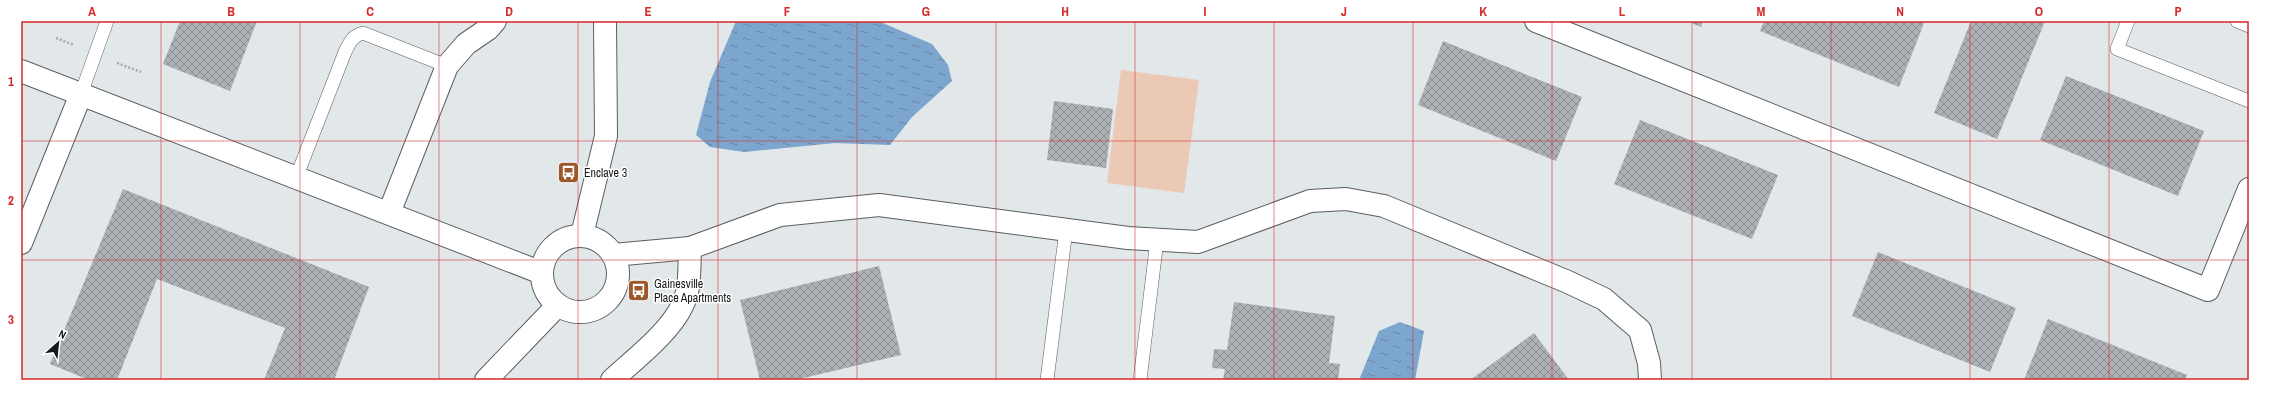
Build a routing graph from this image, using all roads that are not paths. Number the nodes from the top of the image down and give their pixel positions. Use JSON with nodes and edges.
{"nodes":[{"id":1,"x":107,"y":21,"type":"edge"},
{"id":2,"x":495,"y":21,"type":"edge"},
{"id":3,"x":605,"y":21,"type":"edge"},
{"id":4,"x":1536,"y":21,"type":"edge"},
{"id":5,"x":2128,"y":21,"type":"edge"},
{"id":6,"x":2237,"y":21,"type":"edge"},
{"id":7,"x":2249,"y":26,"type":"edge"},
{"id":8,"x":1568,"y":27,"type":"edge"},
{"id":9,"x":447,"y":66,"type":"junction"},
{"id":10,"x":21,"y":71,"type":"edge"},
{"id":11,"x":80,"y":94,"type":"junction"},
{"id":12,"x":2249,"y":101,"type":"edge"},
{"id":13,"x":296,"y":178,"type":"junction"},
{"id":14,"x":2249,"y":189,"type":"edge"},
{"id":15,"x":389,"y":213,"type":"junction"},
{"id":16,"x":1066,"y":230,"type":"junction"},
{"id":17,"x":582,"y":235,"type":"junction"},
{"id":18,"x":1157,"y":240,"type":"junction"},
{"id":19,"x":21,"y":243,"type":"edge"},
{"id":20,"x":690,"y":248,"type":"junction"},
{"id":21,"x":614,"y":255,"type":"junction"},
{"id":22,"x":542,"y":273,"type":"junction"},
{"id":23,"x":558,"y":305,"type":"junction"},
{"id":24,"x":486,"y":380,"type":"edge"},
{"id":25,"x":612,"y":380,"type":"edge"},
{"id":26,"x":1047,"y":380,"type":"edge"},
{"id":27,"x":1140,"y":380,"type":"edge"},
{"id":28,"x":1650,"y":380,"type":"edge"}],
"edges":[{"from":1,"to":11,"type":"lane"},
{"from":2,"to":9,"type":"street"},
{"from":3,"to":17,"type":"street"},
{"from":4,"to":8,"type":"street"},
{"from":5,"to":12,"type":"lane"},
{"from":6,"to":7,"type":"lane"},
{"from":8,"to":14,"type":"street"},
{"from":9,"to":13,"type":"lane"},
{"from":9,"to":15,"type":"street"},
{"from":10,"to":11,"type":"street"},
{"from":11,"to":13,"type":"street"},
{"from":11,"to":19,"type":"street"},
{"from":13,"to":15,"type":"street"},
{"from":15,"to":22,"type":"street"},
{"from":16,"to":18,"type":"street"},
{"from":16,"to":20,"type":"street"},
{"from":16,"to":26,"type":"lane"},
{"from":17,"to":21,"type":"street"},
{"from":17,"to":22,"type":"street"},
{"from":18,"to":27,"type":"lane"},
{"from":18,"to":28,"type":"street"},
{"from":20,"to":21,"type":"street"},
{"from":20,"to":25,"type":"street"},
{"from":21,"to":23,"type":"street"},
{"from":22,"to":23,"type":"street"},
{"from":23,"to":24,"type":"street"}]}
